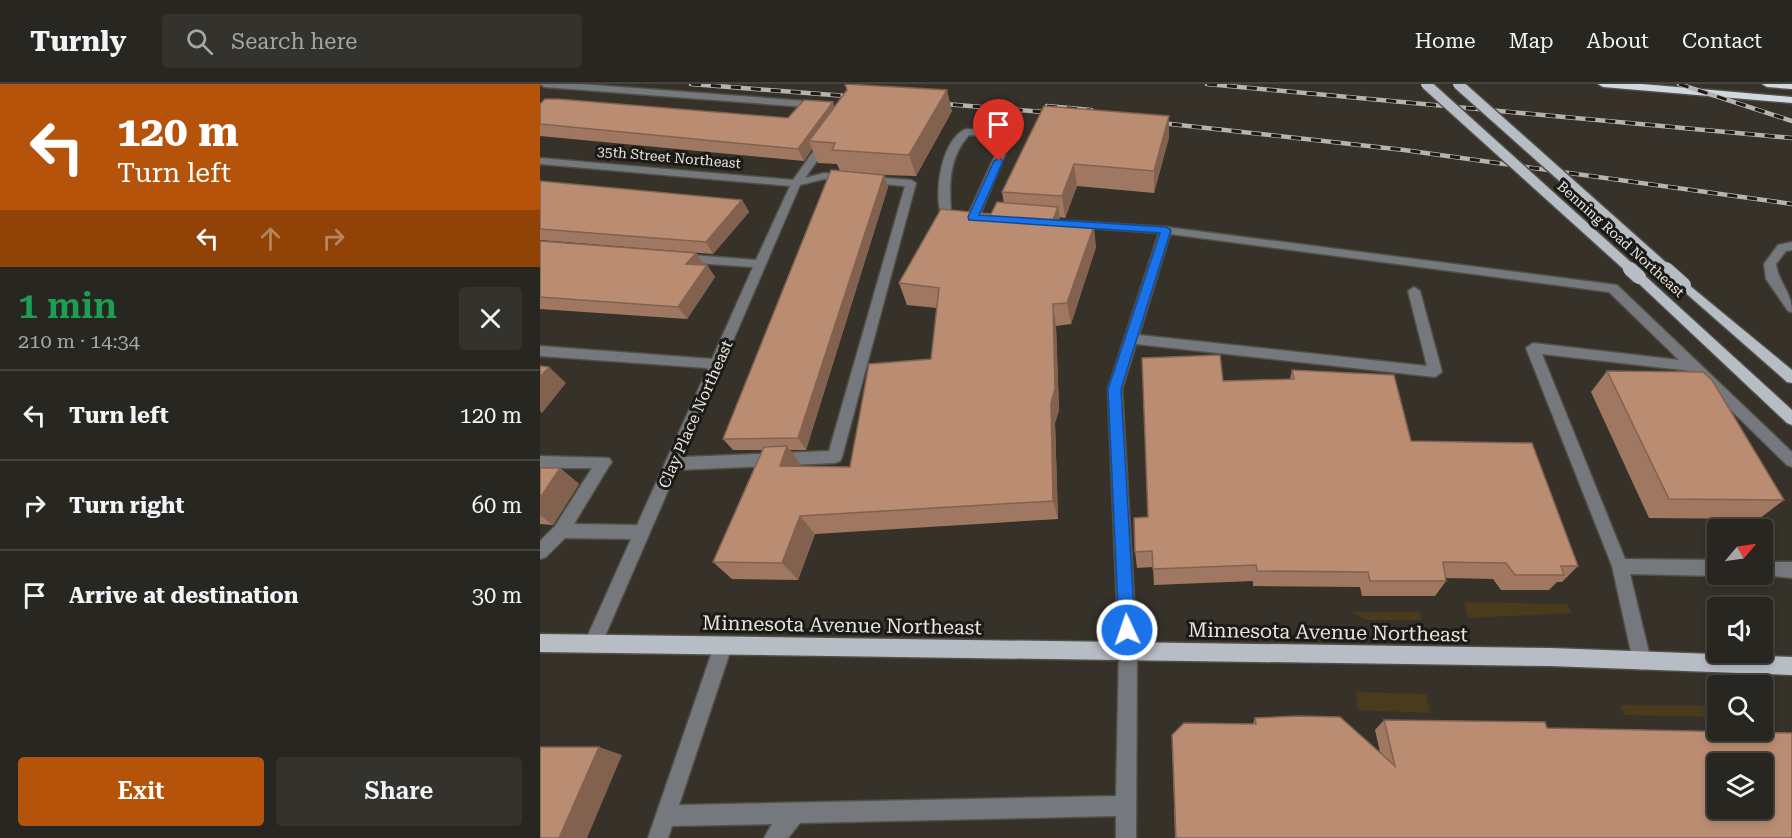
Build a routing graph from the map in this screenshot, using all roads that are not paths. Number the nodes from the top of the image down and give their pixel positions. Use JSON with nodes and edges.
{"nodes":[{"id":1,"x":544,"y":84,"type":"edge"},
{"id":2,"x":1426,"y":84,"type":"edge"},
{"id":3,"x":1458,"y":84,"type":"edge"},
{"id":4,"x":1603,"y":84,"type":"edge"},
{"id":5,"x":1767,"y":84,"type":"edge"},
{"id":6,"x":571,"y":86,"type":"junction"},
{"id":7,"x":1792,"y":86,"type":"edge"},
{"id":8,"x":563,"y":94,"type":"dead end"},
{"id":9,"x":1792,"y":100,"type":"edge"},
{"id":10,"x":834,"y":106,"type":"edge"},
{"id":11,"x":835,"y":128,"type":"edge"},
{"id":12,"x":540,"y":161,"type":"edge"},
{"id":13,"x":796,"y":183,"type":"junction"},
{"id":14,"x":978,"y":218,"type":"joint"},
{"id":15,"x":1052,"y":223,"type":"edge"},
{"id":16,"x":1166,"y":230,"type":"junction"},
{"id":17,"x":1792,"y":246,"type":"edge"},
{"id":18,"x":668,"y":257,"type":"edge"},
{"id":19,"x":761,"y":264,"type":"junction"},
{"id":20,"x":1414,"y":291,"type":"dead end"},
{"id":21,"x":1792,"y":308,"type":"edge"},
{"id":22,"x":1130,"y":339,"type":"junction"},
{"id":23,"x":540,"y":351,"type":"edge"},
{"id":24,"x":718,"y":364,"type":"junction"},
{"id":25,"x":1695,"y":367,"type":"junction"},
{"id":26,"x":1792,"y":378,"type":"edge"},
{"id":27,"x":1792,"y":419,"type":"edge"},
{"id":28,"x":1792,"y":461,"type":"edge"},
{"id":29,"x":540,"y":462,"type":"edge"},
{"id":30,"x":673,"y":464,"type":"junction"},
{"id":31,"x":561,"y":531,"type":"junction"},
{"id":32,"x":643,"y":532,"type":"junction"},
{"id":33,"x":540,"y":552,"type":"edge"},
{"id":34,"x":1620,"y":566,"type":"junction"},
{"id":35,"x":1707,"y":568,"type":"edge"},
{"id":36,"x":1773,"y":569,"type":"edge"},
{"id":37,"x":1792,"y":570,"type":"edge"},
{"id":38,"x":540,"y":644,"type":"edge"},
{"id":39,"x":594,"y":644,"type":"junction"},
{"id":40,"x":723,"y":646,"type":"junction"},
{"id":41,"x":1128,"y":652,"type":"junction"},
{"id":42,"x":1642,"y":661,"type":"junction"},
{"id":43,"x":1792,"y":666,"type":"edge"},
{"id":44,"x":1126,"y":806,"type":"junction"},
{"id":45,"x":796,"y":812,"type":"junction"},
{"id":46,"x":665,"y":816,"type":"junction"},
{"id":47,"x":658,"y":838,"type":"edge"},
{"id":48,"x":774,"y":838,"type":"edge"},
{"id":49,"x":1126,"y":838,"type":"edge"}],
"edges":[{"from":1,"to":6,"type":"street"},
{"from":2,"to":27,"type":"main road","name":"Benning Road Northeast","bridge":true},
{"from":3,"to":26,"type":"main road","name":"Benning Road Northeast","bridge":true},
{"from":4,"to":9,"type":"highway"},
{"from":5,"to":7,"type":"highway"},
{"from":6,"to":8,"type":"street"},
{"from":6,"to":10,"type":"street"},
{"from":11,"to":13,"type":"street","name":"Clay Place Northeast"},
{"from":12,"to":13,"type":"street","name":"35th Street Northeast"},
{"from":13,"to":19,"type":"street","name":"Clay Place Northeast"},
{"from":13,"to":30,"type":"street","name":"35th Street Northeast"},
{"from":14,"to":14,"type":"street"},
{"from":15,"to":16,"type":"street"},
{"from":16,"to":22,"type":"street"},
{"from":16,"to":25,"type":"street"},
{"from":17,"to":21,"type":"street"},
{"from":18,"to":19,"type":"street"},
{"from":19,"to":24,"type":"street","name":"Clay Place Northeast"},
{"from":20,"to":22,"type":"street"},
{"from":22,"to":41,"type":"street"},
{"from":23,"to":24,"type":"street"},
{"from":24,"to":30,"type":"street","name":"Clay Place Northeast"},
{"from":25,"to":28,"type":"street"},
{"from":25,"to":34,"type":"street"},
{"from":29,"to":31,"type":"street"},
{"from":30,"to":32,"type":"street","name":"Clay Place Northeast"},
{"from":31,"to":32,"type":"street"},
{"from":31,"to":33,"type":"street"},
{"from":32,"to":39,"type":"street","name":"Clay Place Northeast"},
{"from":34,"to":35,"type":"street"},
{"from":34,"to":42,"type":"street"},
{"from":36,"to":37,"type":"street"},
{"from":38,"to":39,"type":"main road","name":"Minnesota Avenue Northeast"},
{"from":39,"to":40,"type":"main road","name":"Minnesota Avenue Northeast"},
{"from":40,"to":41,"type":"main road","name":"Minnesota Avenue Northeast"},
{"from":40,"to":46,"type":"street"},
{"from":41,"to":42,"type":"main road","name":"Minnesota Avenue Northeast"},
{"from":41,"to":44,"type":"street"},
{"from":42,"to":43,"type":"main road","name":"Minnesota Avenue Northeast"},
{"from":44,"to":45,"type":"street"},
{"from":44,"to":49,"type":"street"},
{"from":45,"to":46,"type":"street"},
{"from":45,"to":48,"type":"street"},
{"from":46,"to":47,"type":"street"}]}
